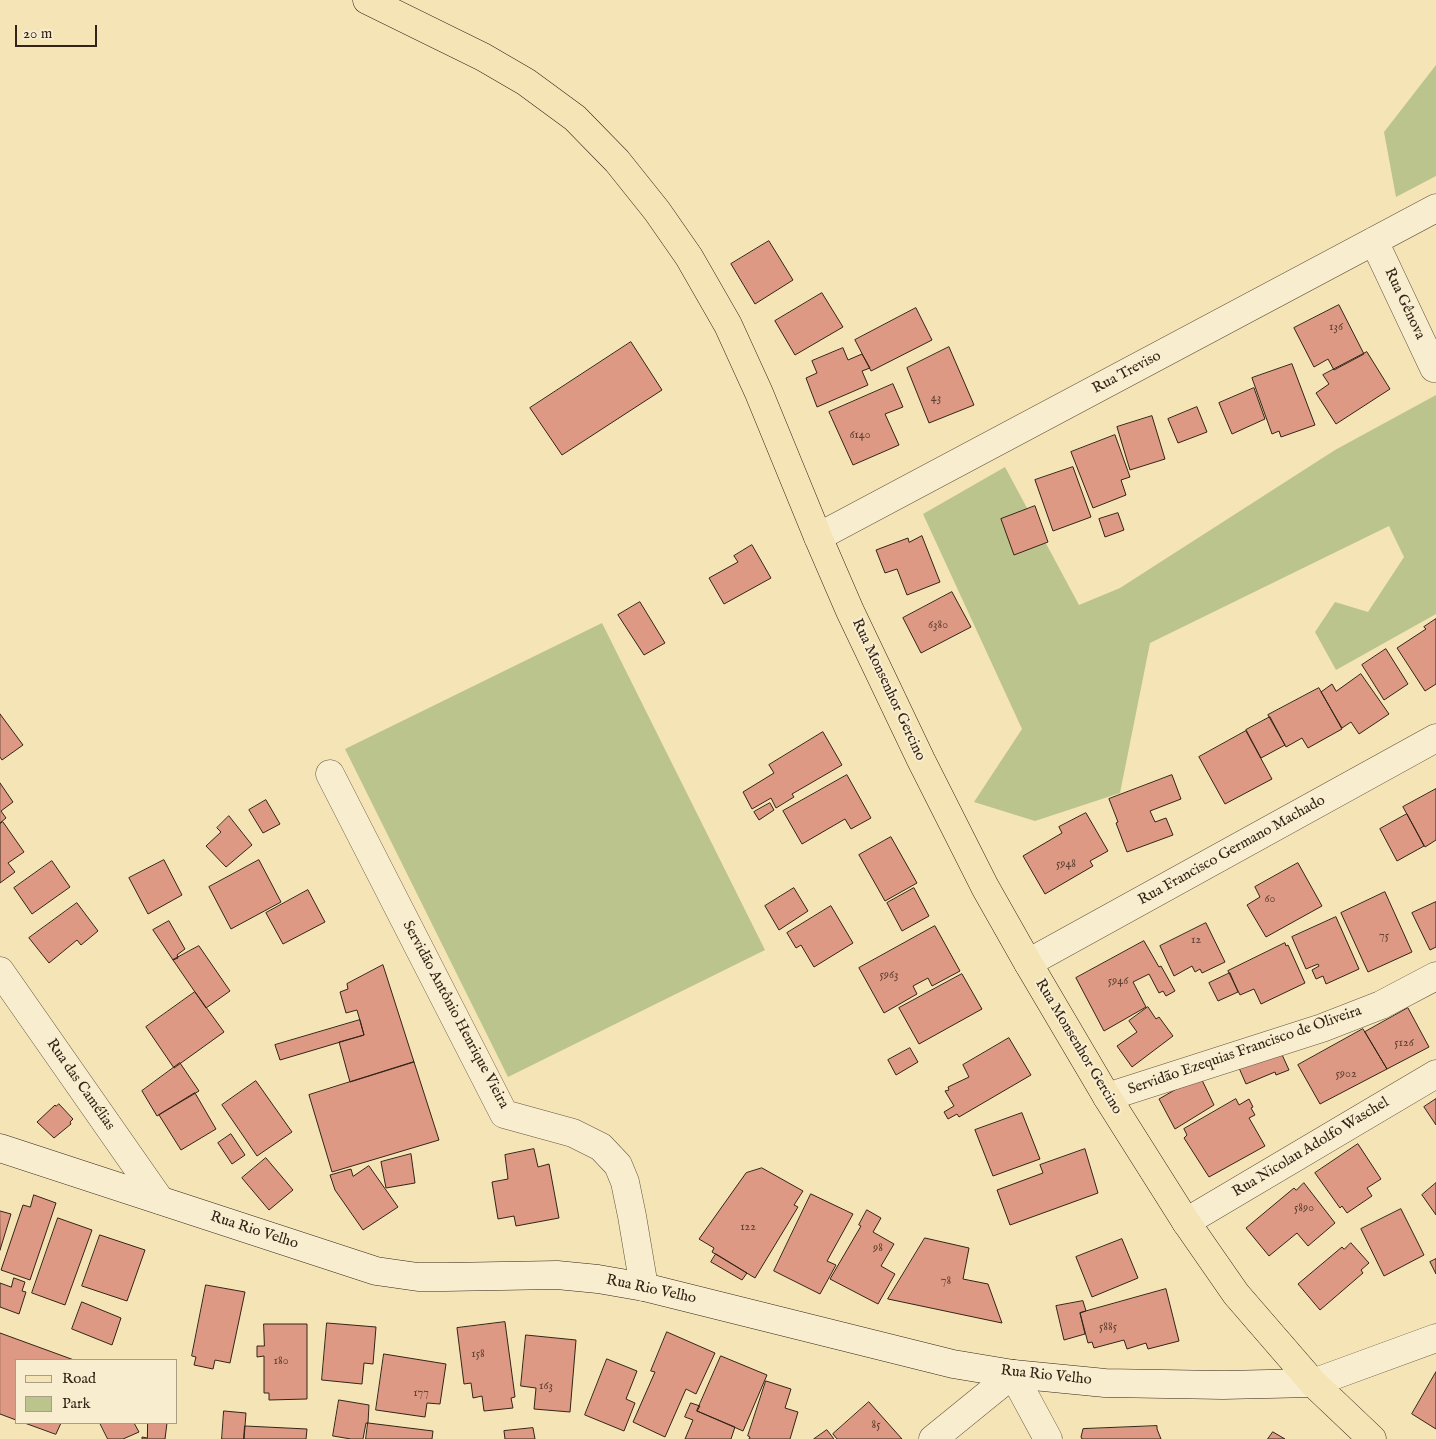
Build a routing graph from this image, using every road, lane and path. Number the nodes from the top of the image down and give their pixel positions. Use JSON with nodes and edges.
{"nodes":[{"id":1,"x":367,"y":0,"type":"edge"},
{"id":2,"x":1436,"y":208,"type":"edge"},
{"id":3,"x":1374,"y":241,"type":"junction"},
{"id":4,"x":1434,"y":368,"type":"dead end"},
{"id":5,"x":818,"y":537,"type":"junction"},
{"id":6,"x":1436,"y":738,"type":"edge"},
{"id":7,"x":330,"y":774,"type":"dead end"},
{"id":8,"x":1028,"y":963,"type":"junction"},
{"id":9,"x":0,"y":971,"type":"edge"},
{"id":10,"x":1436,"y":976,"type":"edge"},
{"id":11,"x":1436,"y":1074,"type":"edge"},
{"id":12,"x":1107,"y":1097,"type":"junction"},
{"id":13,"x":0,"y":1148,"type":"edge"},
{"id":14,"x":160,"y":1200,"type":"junction"},
{"id":15,"x":1186,"y":1222,"type":"junction"},
{"id":16,"x":644,"y":1287,"type":"junction"},
{"id":17,"x":1436,"y":1338,"type":"edge"},
{"id":18,"x":1013,"y":1374,"type":"junction"},
{"id":19,"x":1313,"y":1383,"type":"junction"},
{"id":20,"x":933,"y":1439,"type":"edge"},
{"id":21,"x":1048,"y":1439,"type":"edge"},
{"id":22,"x":1372,"y":1439,"type":"edge"}],
"edges":[{"from":1,"to":5,"type":"main road","name":"Rua Monsenhor Gercino"},
{"from":2,"to":3,"type":"street","name":"Rua Treviso"},
{"from":3,"to":4,"type":"street","name":"Rua Gênova"},
{"from":3,"to":5,"type":"street","name":"Rua Treviso"},
{"from":5,"to":8,"type":"main road","name":"Rua Monsenhor Gercino"},
{"from":6,"to":8,"type":"street","name":"Rua Francisco Germano Machado"},
{"from":7,"to":16,"type":"street","name":"Servidão Antônio Henrique Vieira"},
{"from":8,"to":12,"type":"main road","name":"Rua Monsenhor Gercino"},
{"from":9,"to":14,"type":"street","name":"Rua das Camélias"},
{"from":10,"to":12,"type":"street","name":"Servidão Ezequias Francisco de Oliveira"},
{"from":11,"to":15,"type":"street","name":"Rua Nicolau Adolfo Waschel"},
{"from":12,"to":15,"type":"main road","name":"Rua Monsenhor Gercino"},
{"from":13,"to":14,"type":"street","name":"Rua Rio Velho"},
{"from":14,"to":16,"type":"street","name":"Rua Rio Velho"},
{"from":15,"to":19,"type":"main road","name":"Rua Monsenhor Gercino"},
{"from":16,"to":18,"type":"street","name":"Rua Rio Velho"},
{"from":17,"to":19,"type":"street","name":"Rua Rio Velho"},
{"from":18,"to":19,"type":"street","name":"Rua Rio Velho"},
{"from":18,"to":20,"type":"street"},
{"from":18,"to":21,"type":"street"},
{"from":19,"to":22,"type":"main road","name":"Rua Monsenhor Gercino"}]}
